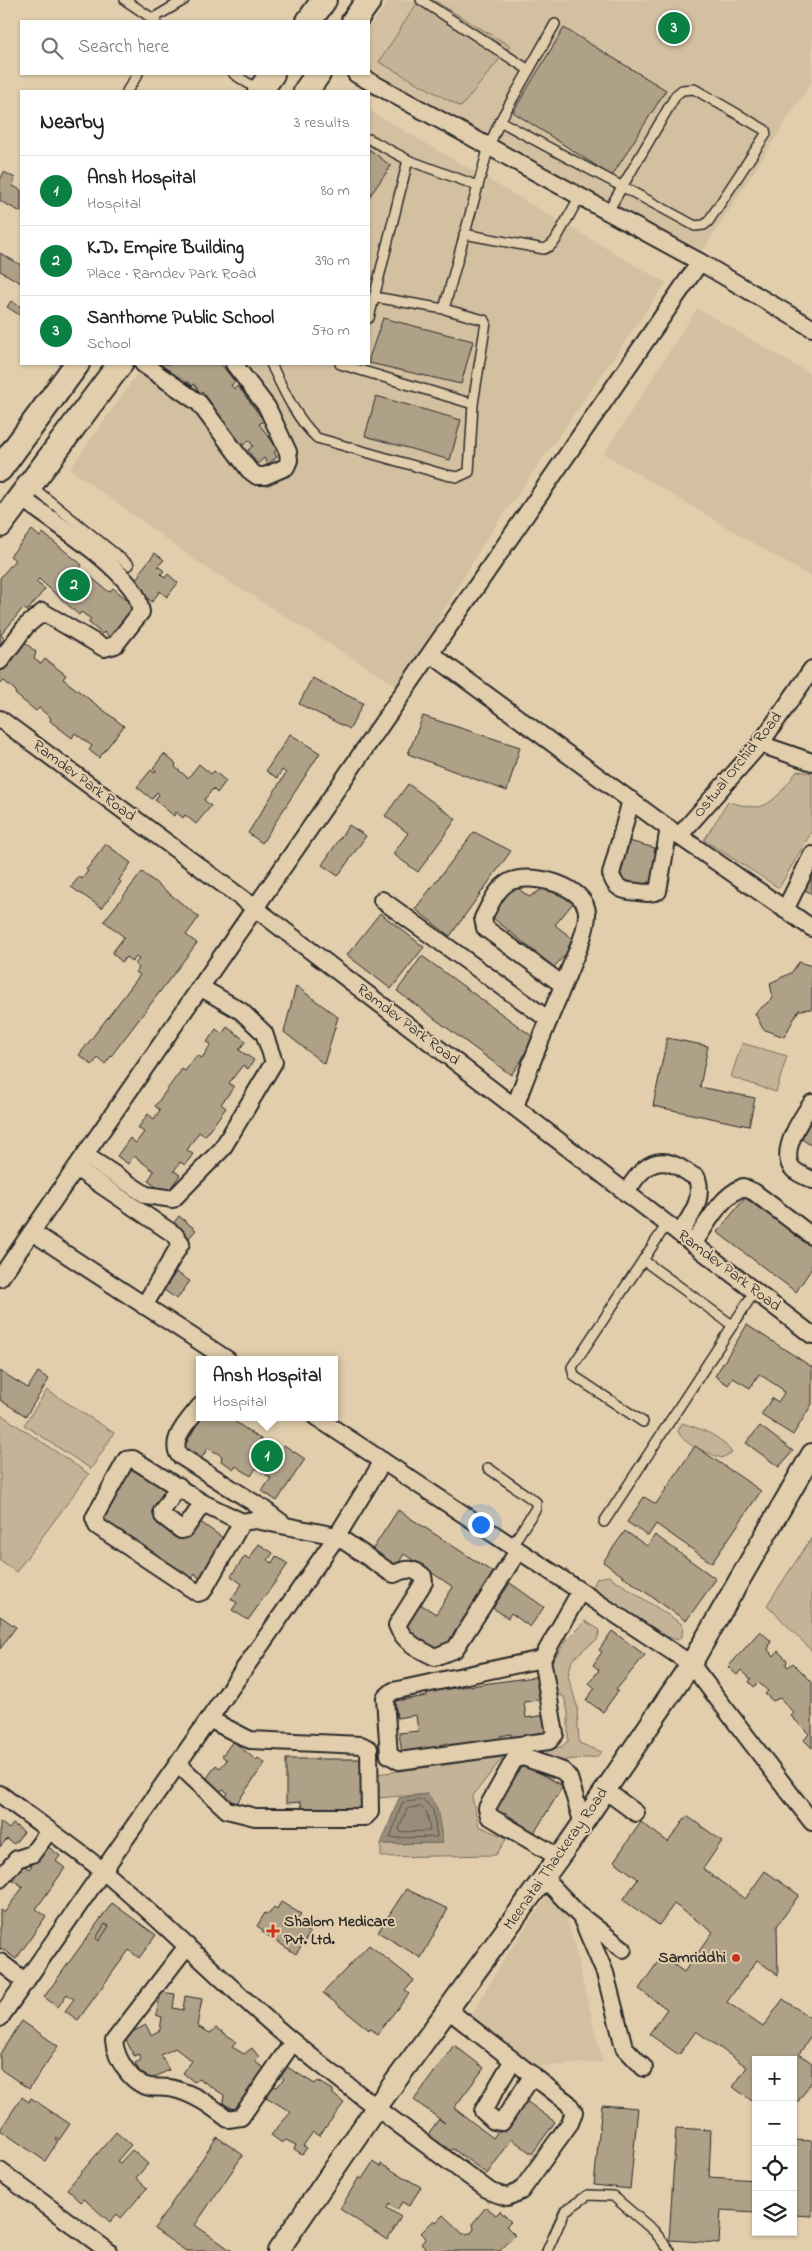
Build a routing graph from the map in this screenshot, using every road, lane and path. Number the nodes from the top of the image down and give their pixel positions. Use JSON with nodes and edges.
{"nodes":[{"id":1,"x":124,"y":0,"type":"edge"},
{"id":2,"x":184,"y":0,"type":"edge"},
{"id":3,"x":324,"y":0,"type":"edge"},
{"id":4,"x":369,"y":0,"type":"edge"},
{"id":5,"x":421,"y":0,"type":"edge"},
{"id":6,"x":154,"y":20,"type":"edge"},
{"id":7,"x":310,"y":20,"type":"edge"},
{"id":8,"x":355,"y":20,"type":"edge"},
{"id":9,"x":555,"y":24,"type":"dead end"},
{"id":10,"x":529,"y":70,"type":"junction"},
{"id":11,"x":137,"y":75,"type":"edge"},
{"id":12,"x":236,"y":75,"type":"edge"},
{"id":13,"x":271,"y":75,"type":"edge"},
{"id":14,"x":317,"y":75,"type":"edge"},
{"id":15,"x":358,"y":75,"type":"edge"},
{"id":16,"x":128,"y":90,"type":"edge"},
{"id":17,"x":258,"y":90,"type":"edge"},
{"id":18,"x":261,"y":90,"type":"edge"},
{"id":19,"x":307,"y":90,"type":"edge"},
{"id":20,"x":500,"y":121,"type":"junction"},
{"id":21,"x":370,"y":140,"type":"edge"},
{"id":22,"x":489,"y":146,"type":"junction"},
{"id":23,"x":408,"y":160,"type":"junction"},
{"id":24,"x":478,"y":186,"type":"junction"},
{"id":25,"x":623,"y":186,"type":"junction"},
{"id":26,"x":580,"y":196,"type":"junction"},
{"id":27,"x":608,"y":212,"type":"junction"},
{"id":28,"x":464,"y":234,"type":"junction"},
{"id":29,"x":700,"y":262,"type":"junction"},
{"id":30,"x":374,"y":298,"type":"junction"},
{"id":31,"x":444,"y":309,"type":"junction"},
{"id":32,"x":370,"y":314,"type":"edge"},
{"id":33,"x":812,"y":328,"type":"edge"},
{"id":34,"x":76,"y":365,"type":"edge"},
{"id":35,"x":119,"y":365,"type":"edge"},
{"id":36,"x":143,"y":365,"type":"edge"},
{"id":37,"x":235,"y":365,"type":"edge"},
{"id":38,"x":271,"y":365,"type":"edge"},
{"id":39,"x":356,"y":366,"type":"edge"},
{"id":40,"x":474,"y":404,"type":"junction"},
{"id":41,"x":0,"y":468,"type":"edge"},
{"id":42,"x":24,"y":491,"type":"junction"},
{"id":43,"x":0,"y":525,"type":"edge"},
{"id":44,"x":129,"y":565,"type":"dead end"},
{"id":45,"x":431,"y":654,"type":"junction"},
{"id":46,"x":0,"y":661,"type":"edge"},
{"id":47,"x":812,"y":669,"type":"edge"},
{"id":48,"x":0,"y":719,"type":"edge"},
{"id":49,"x":760,"y":744,"type":"junction"},
{"id":50,"x":812,"y":762,"type":"edge"},
{"id":51,"x":630,"y":800,"type":"junction"},
{"id":52,"x":674,"y":832,"type":"junction"},
{"id":53,"x":812,"y":855,"type":"edge"},
{"id":54,"x":382,"y":900,"type":"dead end"},
{"id":55,"x":255,"y":908,"type":"junction"},
{"id":56,"x":785,"y":910,"type":"junction"},
{"id":57,"x":812,"y":928,"type":"edge"},
{"id":58,"x":563,"y":984,"type":"junction"},
{"id":59,"x":200,"y":987,"type":"junction"},
{"id":60,"x":549,"y":1020,"type":"junction"},
{"id":61,"x":812,"y":1103,"type":"edge"},
{"id":62,"x":515,"y":1107,"type":"junction"},
{"id":63,"x":81,"y":1162,"type":"junction"},
{"id":64,"x":812,"y":1180,"type":"edge"},
{"id":65,"x":626,"y":1193,"type":"junction"},
{"id":66,"x":667,"y":1224,"type":"junction"},
{"id":67,"x":32,"y":1232,"type":"junction"},
{"id":68,"x":680,"y":1234,"type":"junction"},
{"id":69,"x":812,"y":1236,"type":"edge"},
{"id":70,"x":693,"y":1244,"type":"junction"},
{"id":71,"x":643,"y":1260,"type":"junction"},
{"id":72,"x":2,"y":1270,"type":"edge"},
{"id":73,"x":755,"y":1292,"type":"junction"},
{"id":74,"x":144,"y":1306,"type":"junction"},
{"id":75,"x":732,"y":1325,"type":"junction"},
{"id":76,"x":812,"y":1335,"type":"edge"},
{"id":77,"x":222,"y":1356,"type":"edge"},
{"id":78,"x":196,"y":1412,"type":"edge"},
{"id":79,"x":322,"y":1421,"type":"edge"},
{"id":80,"x":643,"y":1422,"type":"dead end"},
{"id":81,"x":812,"y":1454,"type":"edge"},
{"id":82,"x":383,"y":1461,"type":"junction"},
{"id":83,"x":488,"y":1468,"type":"dead end"},
{"id":84,"x":179,"y":1486,"type":"junction"},
{"id":85,"x":203,"y":1503,"type":"junction"},
{"id":86,"x":242,"y":1522,"type":"junction"},
{"id":87,"x":604,"y":1522,"type":"dead end"},
{"id":88,"x":286,"y":1526,"type":"junction"},
{"id":89,"x":337,"y":1536,"type":"junction"},
{"id":90,"x":515,"y":1549,"type":"junction"},
{"id":91,"x":580,"y":1592,"type":"junction"},
{"id":92,"x":542,"y":1658,"type":"junction"},
{"id":93,"x":691,"y":1664,"type":"junction"},
{"id":94,"x":209,"y":1719,"type":"junction"},
{"id":95,"x":178,"y":1764,"type":"junction"},
{"id":96,"x":605,"y":1790,"type":"junction"},
{"id":97,"x":0,"y":1794,"type":"edge"},
{"id":98,"x":636,"y":1813,"type":"dead end"},
{"id":99,"x":812,"y":1822,"type":"edge"},
{"id":100,"x":582,"y":1824,"type":"junction"},
{"id":101,"x":49,"y":1831,"type":"junction"},
{"id":102,"x":558,"y":1857,"type":"junction"},
{"id":103,"x":103,"y":1871,"type":"junction"},
{"id":104,"x":544,"y":1878,"type":"junction"},
{"id":105,"x":0,"y":1879,"type":"edge"},
{"id":106,"x":576,"y":1913,"type":"junction"},
{"id":107,"x":187,"y":1946,"type":"junction"},
{"id":108,"x":623,"y":1949,"type":"dead end"},
{"id":109,"x":0,"y":1962,"type":"edge"},
{"id":110,"x":26,"y":1982,"type":"junction"},
{"id":111,"x":447,"y":2009,"type":"junction"},
{"id":112,"x":0,"y":2018,"type":"edge"},
{"id":113,"x":293,"y":2042,"type":"junction"},
{"id":114,"x":513,"y":2060,"type":"junction"},
{"id":115,"x":644,"y":2068,"type":"dead end"},
{"id":116,"x":533,"y":2075,"type":"junction"},
{"id":117,"x":376,"y":2108,"type":"junction"},
{"id":118,"x":0,"y":2171,"type":"edge"},
{"id":119,"x":108,"y":2251,"type":"edge"},
{"id":120,"x":278,"y":2251,"type":"edge"},
{"id":121,"x":547,"y":2251,"type":"edge"},
{"id":122,"x":670,"y":2251,"type":"edge"}],
"edges":[{"from":1,"to":6,"type":"lane"},
{"from":2,"to":6,"type":"lane"},
{"from":3,"to":7,"type":"main road"},
{"from":4,"to":8,"type":"main road"},
{"from":5,"to":10,"type":"lane"},
{"from":9,"to":10,"type":"lane"},
{"from":10,"to":20,"type":"lane"},
{"from":11,"to":16,"type":"lane"},
{"from":12,"to":17,"type":"lane"},
{"from":13,"to":18,"type":"main road"},
{"from":14,"to":19,"type":"main road"},
{"from":15,"to":22,"type":"street"},
{"from":20,"to":22,"type":"lane"},
{"from":20,"to":25,"type":"lane"},
{"from":21,"to":23,"type":"lane"},
{"from":22,"to":24,"type":"lane"},
{"from":22,"to":26,"type":"street"},
{"from":23,"to":24,"type":"lane"},
{"from":23,"to":30,"type":"lane"},
{"from":24,"to":28,"type":"lane"},
{"from":25,"to":25,"type":"lane"},
{"from":25,"to":27,"type":"lane"},
{"from":26,"to":27,"type":"street"},
{"from":26,"to":28,"type":"lane"},
{"from":27,"to":29,"type":"street"},
{"from":28,"to":31,"type":"lane"},
{"from":29,"to":33,"type":"street"},
{"from":29,"to":45,"type":"street"},
{"from":30,"to":31,"type":"lane"},
{"from":30,"to":32,"type":"lane"},
{"from":31,"to":40,"type":"lane"},
{"from":34,"to":41,"type":"main road"},
{"from":35,"to":42,"type":"main road"},
{"from":36,"to":37,"type":"street"},
{"from":38,"to":40,"type":"lane"},
{"from":39,"to":40,"type":"lane"},
{"from":42,"to":43,"type":"main road"},
{"from":42,"to":44,"type":"lane"},
{"from":42,"to":46,"type":"street"},
{"from":45,"to":51,"type":"street"},
{"from":45,"to":55,"type":"street"},
{"from":47,"to":49,"type":"street","name":"Ostwal Orchid Road"},
{"from":48,"to":55,"type":"street","name":"Ramdev Park Road"},
{"from":49,"to":50,"type":"street"},
{"from":49,"to":52,"type":"street","name":"Ostwal Orchid Road"},
{"from":51,"to":52,"type":"street"},
{"from":51,"to":52,"type":"street"},
{"from":52,"to":56,"type":"street"},
{"from":53,"to":56,"type":"street"},
{"from":54,"to":60,"type":"street"},
{"from":55,"to":59,"type":"street"},
{"from":55,"to":62,"type":"street","name":"Ramdev Park Road"},
{"from":56,"to":57,"type":"street"},
{"from":58,"to":58,"type":"street"},
{"from":58,"to":60,"type":"street"},
{"from":59,"to":63,"type":"street"},
{"from":59,"to":63,"type":"street"},
{"from":60,"to":62,"type":"street"},
{"from":61,"to":64,"type":"street"},
{"from":62,"to":65,"type":"street","name":"Ramdev Park Road"},
{"from":63,"to":67,"type":"street"},
{"from":63,"to":74,"type":"street"},
{"from":65,"to":66,"type":"street","name":"Ramdev Park Road"},
{"from":65,"to":68,"type":"street"},
{"from":66,"to":68,"type":"street","name":"Ramdev Park Road"},
{"from":66,"to":71,"type":"lane"},
{"from":67,"to":72,"type":"street"},
{"from":67,"to":74,"type":"street"},
{"from":68,"to":70,"type":"street","name":"Ramdev Park Road"},
{"from":69,"to":70,"type":"street"},
{"from":70,"to":73,"type":"street","name":"Ramdev Park Road"},
{"from":71,"to":75,"type":"lane"},
{"from":71,"to":80,"type":"lane"},
{"from":73,"to":75,"type":"lane"},
{"from":73,"to":76,"type":"street","name":"Ramdev Park Road"},
{"from":74,"to":77,"type":"street"},
{"from":75,"to":87,"type":"lane"},
{"from":78,"to":88,"type":"street"},
{"from":79,"to":82,"type":"street"},
{"from":81,"to":93,"type":"street","name":"Meenatai Thackeray Road"},
{"from":82,"to":89,"type":"street"},
{"from":82,"to":90,"type":"street"},
{"from":83,"to":90,"type":"lane"},
{"from":84,"to":85,"type":"street"},
{"from":84,"to":85,"type":"street"},
{"from":84,"to":86,"type":"street"},
{"from":85,"to":86,"type":"street"},
{"from":86,"to":88,"type":"street"},
{"from":88,"to":89,"type":"street"},
{"from":89,"to":90,"type":"street"},
{"from":89,"to":94,"type":"street"},
{"from":90,"to":91,"type":"street"},
{"from":91,"to":92,"type":"street"},
{"from":91,"to":93,"type":"street"},
{"from":92,"to":92,"type":"street"},
{"from":93,"to":96,"type":"street","name":"Meenatai Thackeray Road"},
{"from":93,"to":99,"type":"street"},
{"from":94,"to":95,"type":"street"},
{"from":94,"to":95,"type":"street"},
{"from":95,"to":103,"type":"street"},
{"from":96,"to":98,"type":"street"},
{"from":96,"to":100,"type":"street","name":"Meenatai Thackeray Road"},
{"from":97,"to":101,"type":"street"},
{"from":100,"to":102,"type":"street","name":"Meenatai Thackeray Road"},
{"from":100,"to":102,"type":"street"},
{"from":101,"to":103,"type":"street"},
{"from":101,"to":105,"type":"street"},
{"from":102,"to":104,"type":"street","name":"Meenatai Thackeray Road"},
{"from":103,"to":107,"type":"street"},
{"from":103,"to":110,"type":"street"},
{"from":104,"to":106,"type":"street"},
{"from":104,"to":111,"type":"street","name":"Meenatai Thackeray Road"},
{"from":106,"to":108,"type":"street"},
{"from":106,"to":115,"type":"street"},
{"from":107,"to":113,"type":"street"},
{"from":107,"to":113,"type":"street"},
{"from":109,"to":110,"type":"street"},
{"from":110,"to":112,"type":"street"},
{"from":111,"to":114,"type":"street"},
{"from":111,"to":117,"type":"street","name":"Meenatai Thackeray Road"},
{"from":113,"to":117,"type":"street"},
{"from":114,"to":116,"type":"street"},
{"from":114,"to":116,"type":"street"},
{"from":116,"to":117,"type":"street"},
{"from":117,"to":120,"type":"street","name":"Meenatai Thackeray Road"},
{"from":118,"to":119,"type":"street"},
{"from":121,"to":122,"type":"lane"}]}
